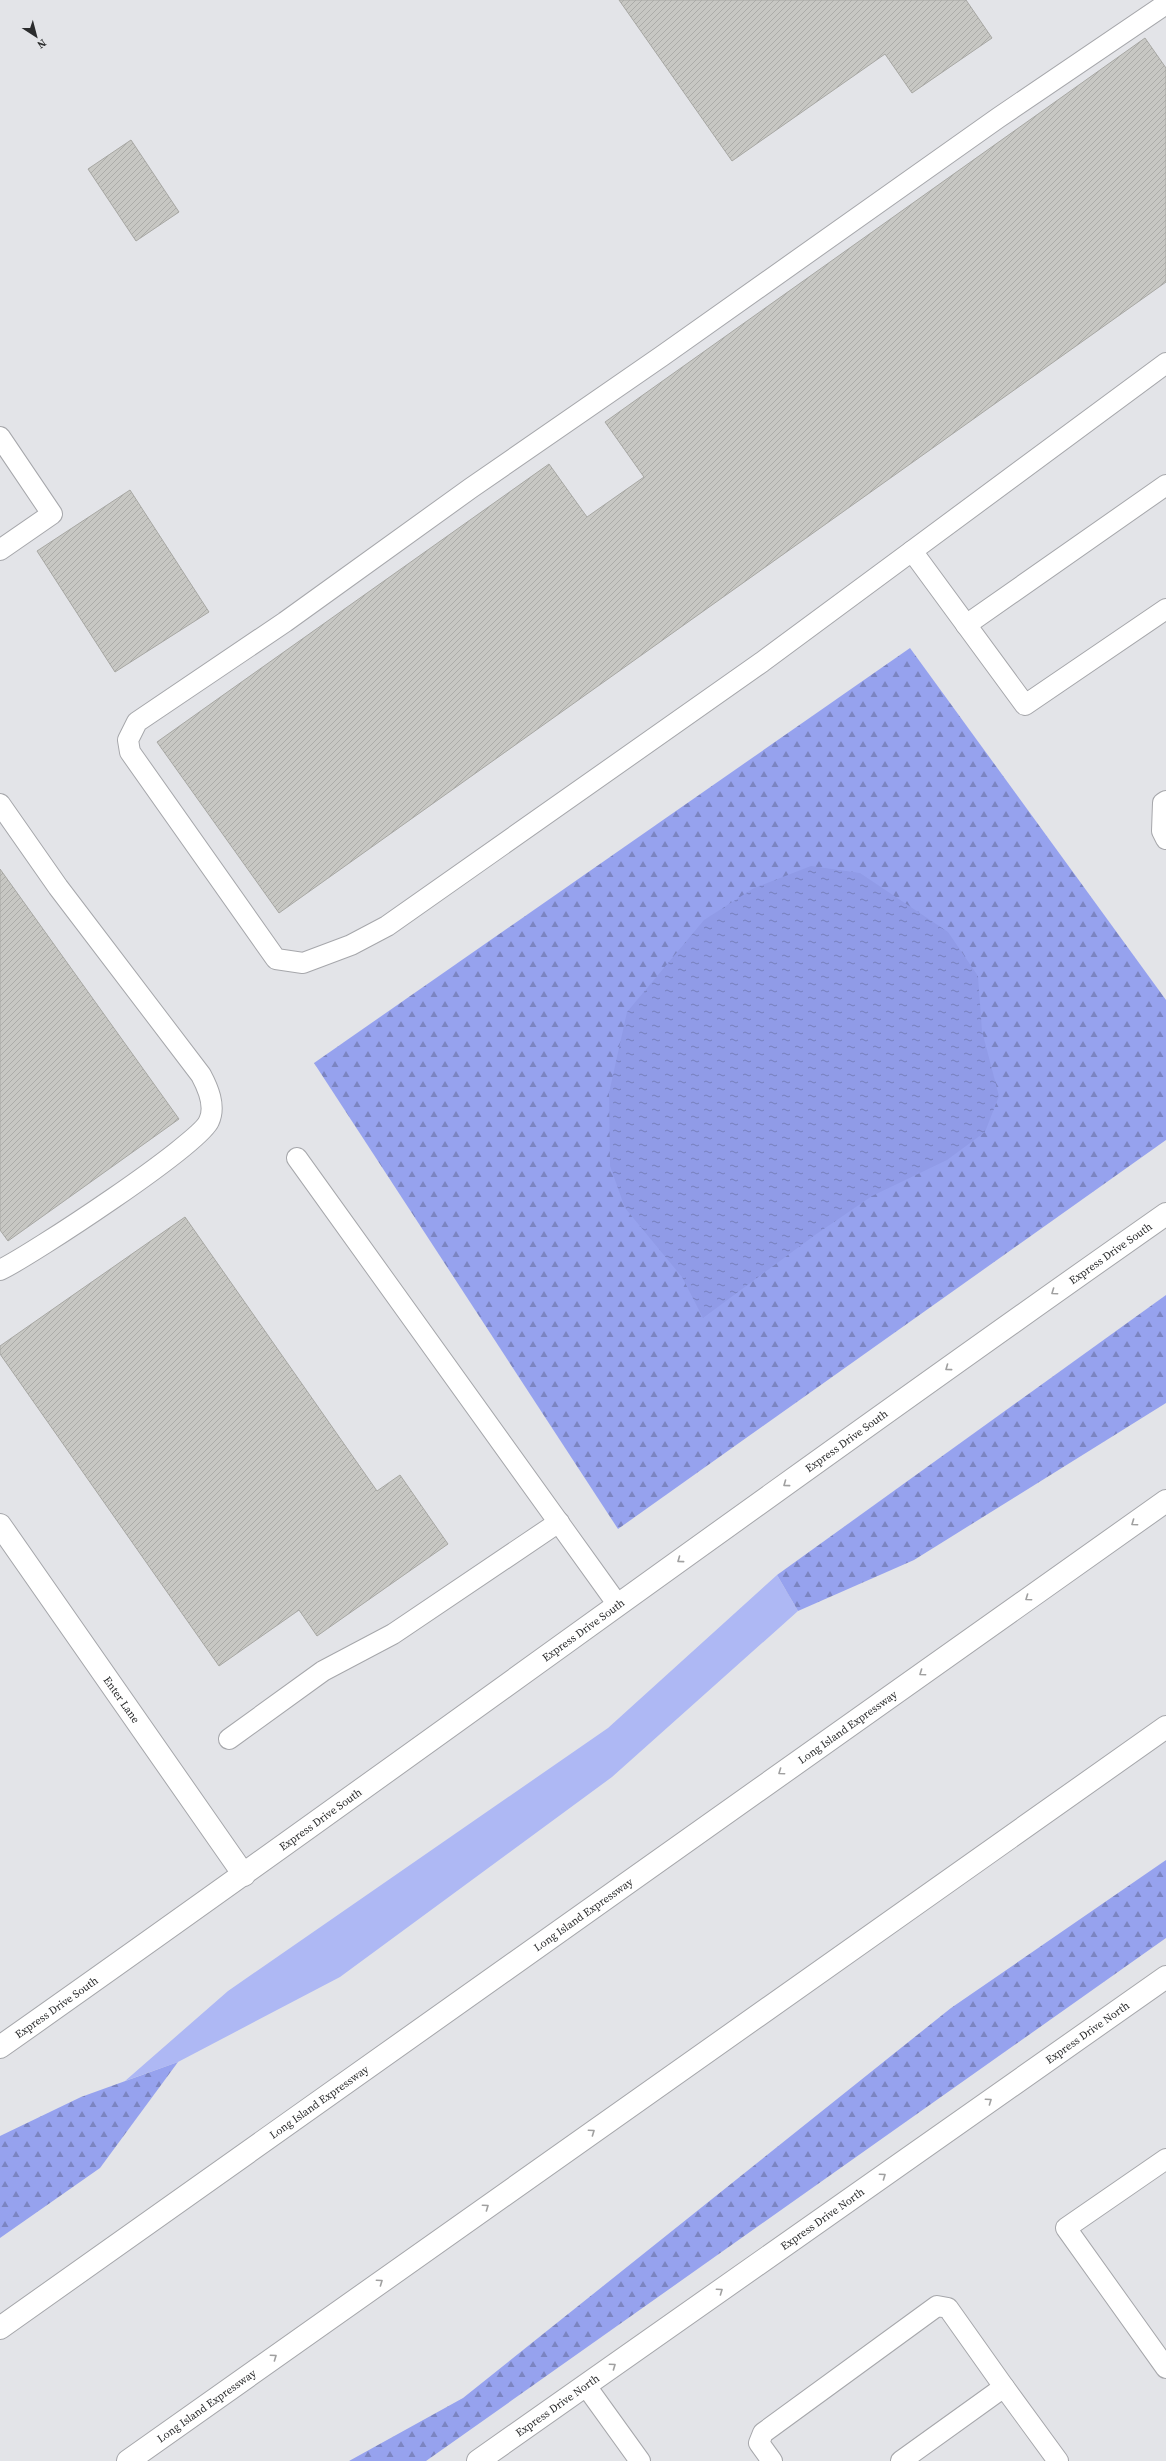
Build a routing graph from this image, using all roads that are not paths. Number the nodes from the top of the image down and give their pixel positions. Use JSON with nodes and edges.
{"nodes":[{"id":1,"x":1166,"y":4,"type":"edge"},
{"id":2,"x":1166,"y":363,"type":"edge"},
{"id":3,"x":0,"y":438,"type":"edge"},
{"id":4,"x":1166,"y":485,"type":"edge"},
{"id":5,"x":0,"y":550,"type":"edge"},
{"id":6,"x":912,"y":550,"type":"junction"},
{"id":7,"x":1166,"y":609,"type":"edge"},
{"id":8,"x":966,"y":625,"type":"junction"},
{"id":9,"x":1166,"y":801,"type":"edge"},
{"id":10,"x":0,"y":804,"type":"edge"},
{"id":11,"x":1166,"y":839,"type":"edge"},
{"id":12,"x":297,"y":1158,"type":"dead end"},
{"id":13,"x":1166,"y":1214,"type":"edge"},
{"id":14,"x":0,"y":1270,"type":"edge"},
{"id":15,"x":1166,"y":1501,"type":"edge"},
{"id":16,"x":559,"y":1522,"type":"junction"},
{"id":17,"x":0,"y":1525,"type":"edge"},
{"id":18,"x":618,"y":1605,"type":"junction"},
{"id":19,"x":1166,"y":1727,"type":"edge"},
{"id":20,"x":229,"y":1739,"type":"dead end"},
{"id":21,"x":244,"y":1875,"type":"junction"},
{"id":22,"x":1166,"y":1977,"type":"edge"},
{"id":23,"x":0,"y":2047,"type":"edge"},
{"id":24,"x":1166,"y":2159,"type":"edge"},
{"id":25,"x":0,"y":2328,"type":"edge"},
{"id":26,"x":1166,"y":2368,"type":"edge"},
{"id":27,"x":586,"y":2386,"type":"junction"},
{"id":28,"x":1004,"y":2387,"type":"junction"},
{"id":29,"x":128,"y":2461,"type":"edge"},
{"id":30,"x":478,"y":2461,"type":"edge"},
{"id":31,"x":640,"y":2461,"type":"edge"},
{"id":32,"x":772,"y":2461,"type":"edge"},
{"id":33,"x":901,"y":2461,"type":"edge"},
{"id":34,"x":1058,"y":2461,"type":"edge"}],
"edges":[{"from":1,"to":6,"type":"lane"},
{"from":2,"to":6,"type":"lane"},
{"from":3,"to":5,"type":"lane"},
{"from":4,"to":8,"type":"lane"},
{"from":6,"to":8,"type":"lane"},
{"from":7,"to":8,"type":"lane"},
{"from":9,"to":11,"type":"lane"},
{"from":10,"to":14,"type":"lane"},
{"from":12,"to":16,"type":"lane"},
{"from":13,"to":18,"type":"main road","name":"Express Drive South","one_way":true},
{"from":15,"to":25,"type":"main road","name":"Long Island Expressway","one_way":true},
{"from":16,"to":18,"type":"lane"},
{"from":16,"to":20,"type":"lane"},
{"from":17,"to":21,"type":"main road","name":"Enter Lane"},
{"from":18,"to":21,"type":"main road","name":"Express Drive South"},
{"from":29,"to":19,"type":"main road","name":"Long Island Expressway","one_way":true},
{"from":21,"to":23,"type":"main road","name":"Express Drive South"},
{"from":27,"to":22,"type":"main road","name":"Express Drive North","one_way":true},
{"from":24,"to":26,"type":"lane"},
{"from":27,"to":30,"type":"main road","name":"Express Drive North"},
{"from":27,"to":31,"type":"lane"},
{"from":28,"to":32,"type":"lane"},
{"from":28,"to":33,"type":"lane"},
{"from":28,"to":34,"type":"lane"}]}
